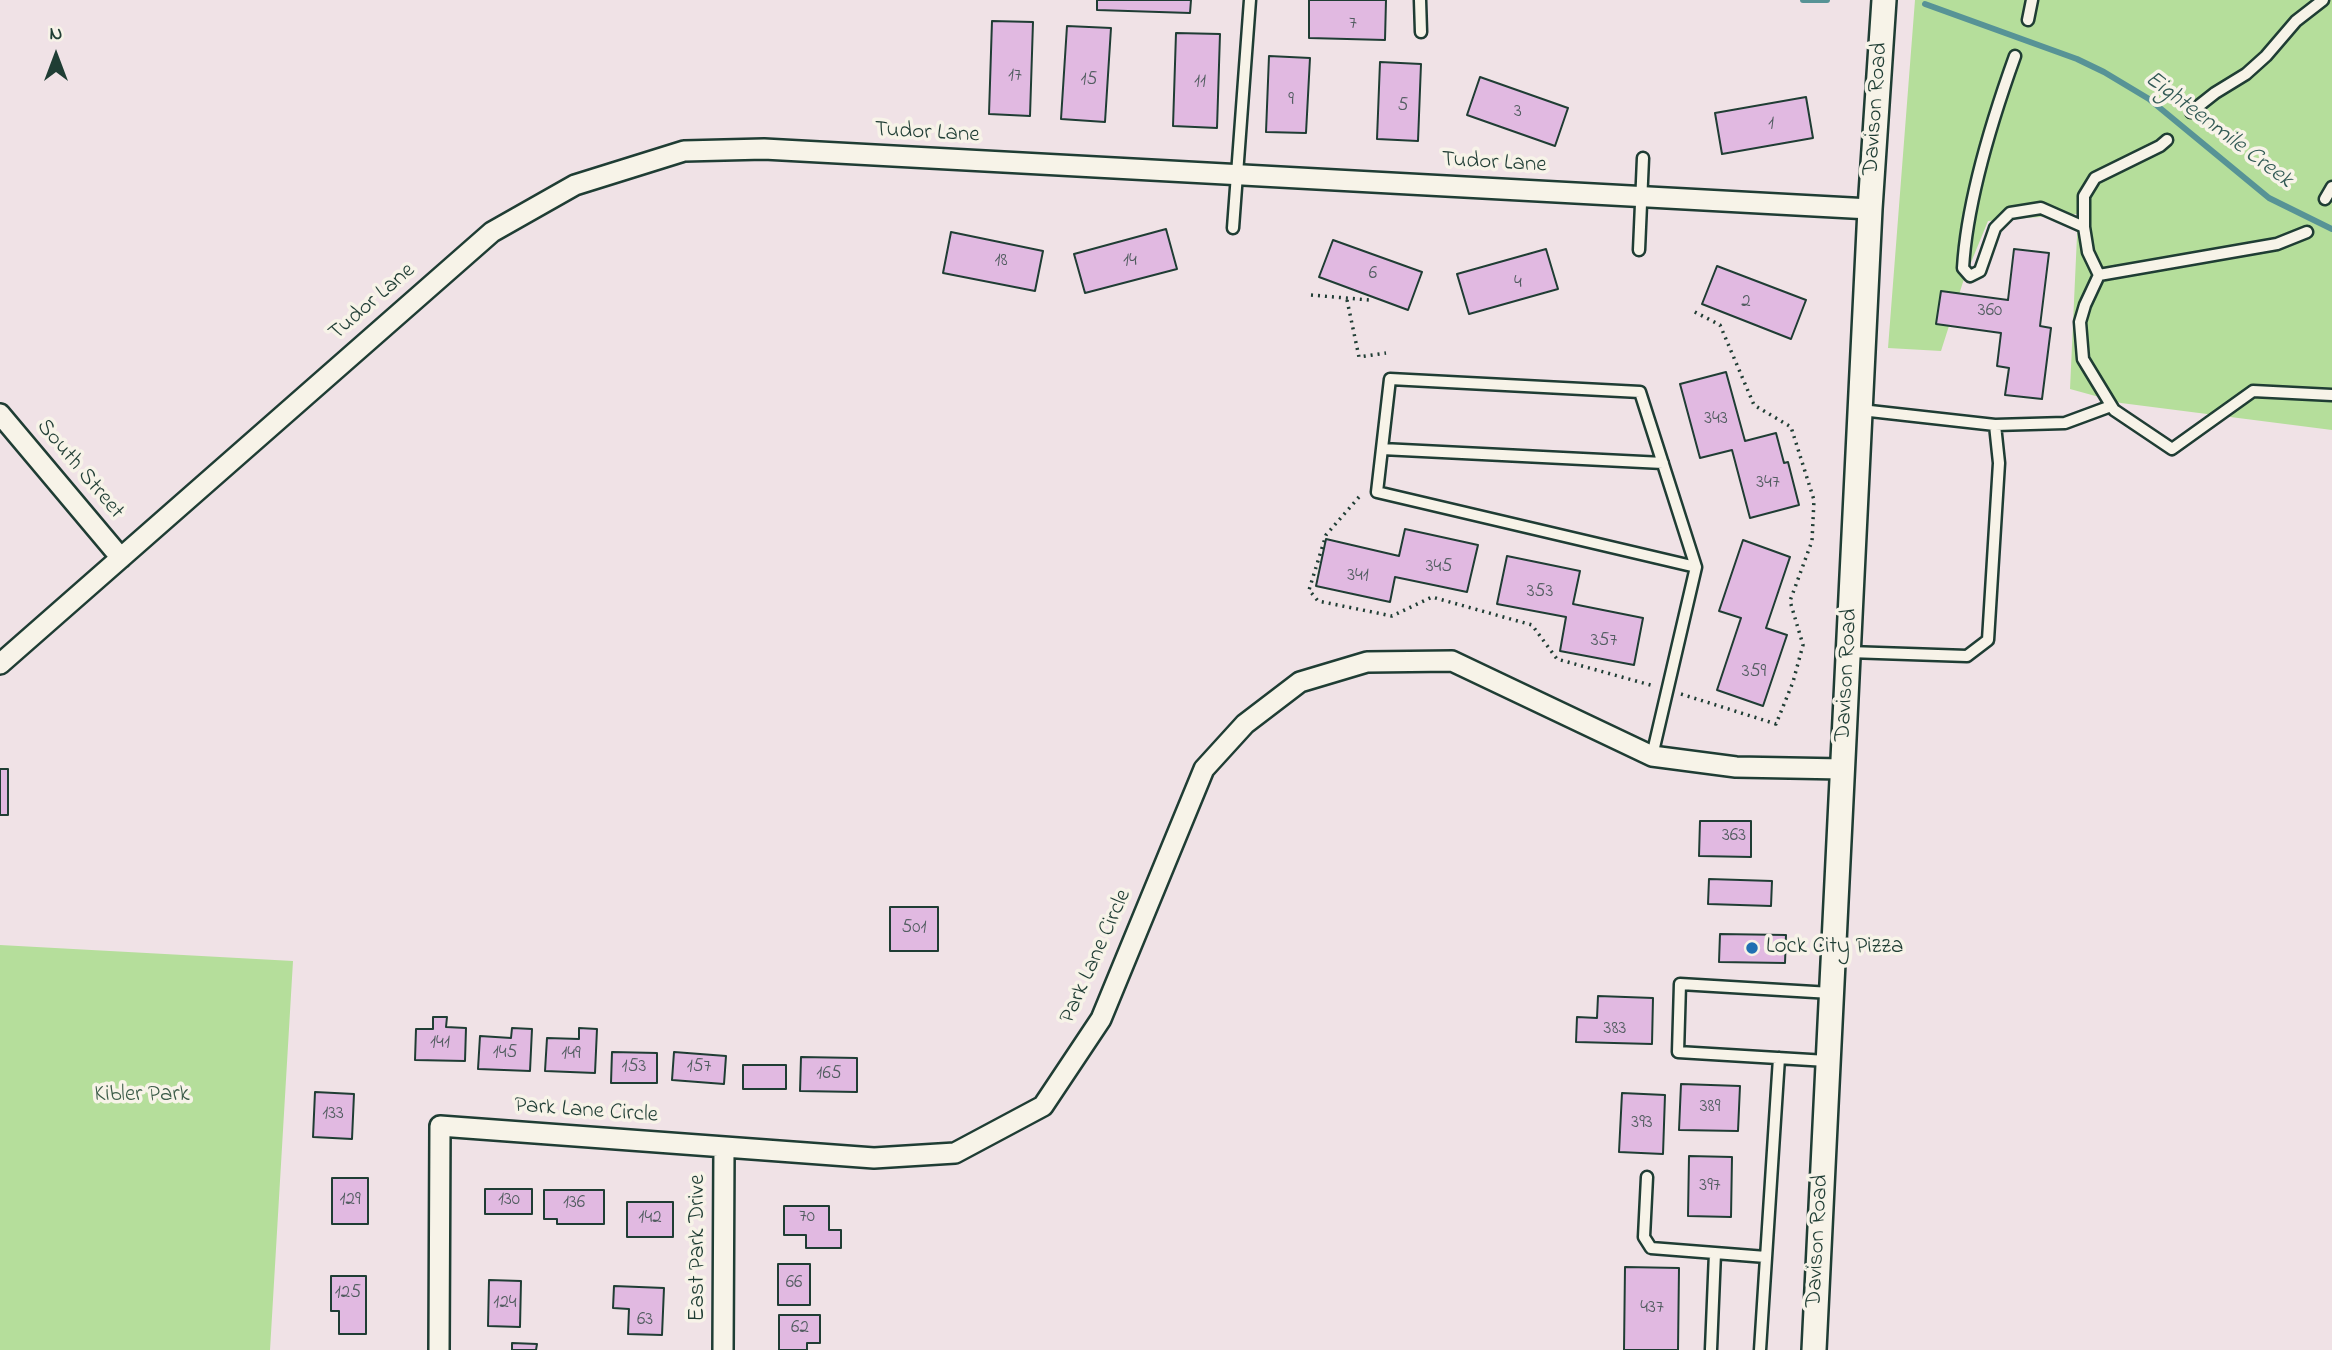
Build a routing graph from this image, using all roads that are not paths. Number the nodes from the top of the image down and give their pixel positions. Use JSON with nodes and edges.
{"nodes":[{"id":1,"x":1250,"y":0,"type":"edge"},
{"id":2,"x":1420,"y":0,"type":"edge"},
{"id":3,"x":1884,"y":0,"type":"edge"},
{"id":4,"x":2032,"y":0,"type":"edge"},
{"id":5,"x":2323,"y":0,"type":"edge"},
{"id":6,"x":2028,"y":20,"type":"dead end"},
{"id":7,"x":1420,"y":32,"type":"dead end"},
{"id":8,"x":2015,"y":56,"type":"dead end"},
{"id":9,"x":2191,"y":112,"type":"dead end"},
{"id":10,"x":2167,"y":140,"type":"dead end"},
{"id":11,"x":1643,"y":158,"type":"dead end"},
{"id":12,"x":1238,"y":175,"type":"junction"},
{"id":13,"x":2332,"y":187,"type":"edge"},
{"id":14,"x":1642,"y":197,"type":"junction"},
{"id":15,"x":2325,"y":200,"type":"dead end"},
{"id":16,"x":1870,"y":209,"type":"junction"},
{"id":17,"x":2084,"y":227,"type":"junction"},
{"id":18,"x":1233,"y":228,"type":"dead end"},
{"id":19,"x":2307,"y":232,"type":"dead end"},
{"id":20,"x":1639,"y":250,"type":"dead end"},
{"id":21,"x":2099,"y":275,"type":"junction"},
{"id":22,"x":2332,"y":395,"type":"edge"},
{"id":23,"x":2111,"y":406,"type":"junction"},
{"id":24,"x":1860,"y":410,"type":"junction"},
{"id":25,"x":0,"y":414,"type":"edge"},
{"id":26,"x":1995,"y":425,"type":"junction"},
{"id":27,"x":1382,"y":449,"type":"junction"},
{"id":28,"x":1662,"y":463,"type":"junction"},
{"id":29,"x":121,"y":558,"type":"junction"},
{"id":30,"x":1696,"y":567,"type":"junction"},
{"id":31,"x":1849,"y":652,"type":"junction"},
{"id":32,"x":0,"y":664,"type":"edge"},
{"id":33,"x":1652,"y":756,"type":"junction"},
{"id":34,"x":1843,"y":769,"type":"junction"},
{"id":35,"x":1832,"y":993,"type":"junction"},
{"id":36,"x":1779,"y":1058,"type":"junction"},
{"id":37,"x":1828,"y":1061,"type":"junction"},
{"id":38,"x":724,"y":1147,"type":"junction"},
{"id":39,"x":1647,"y":1177,"type":"dead end"},
{"id":40,"x":1715,"y":1253,"type":"junction"},
{"id":41,"x":1766,"y":1257,"type":"junction"},
{"id":42,"x":439,"y":1350,"type":"edge"},
{"id":43,"x":723,"y":1350,"type":"edge"},
{"id":44,"x":1711,"y":1350,"type":"edge"},
{"id":45,"x":1723,"y":1350,"type":"edge"},
{"id":46,"x":1760,"y":1350,"type":"edge"},
{"id":47,"x":1814,"y":1350,"type":"edge"}],
"edges":[{"from":1,"to":12,"type":"lane"},
{"from":2,"to":7,"type":"lane"},
{"from":3,"to":16,"type":"street","name":"Davison Road"},
{"from":4,"to":6,"type":"lane"},
{"from":5,"to":9,"type":"lane"},
{"from":8,"to":17,"type":"lane"},
{"from":10,"to":17,"type":"lane"},
{"from":11,"to":14,"type":"lane"},
{"from":12,"to":14,"type":"street","name":"Tudor Lane"},
{"from":12,"to":18,"type":"lane"},
{"from":12,"to":29,"type":"street","name":"Tudor Lane"},
{"from":13,"to":15,"type":"lane"},
{"from":14,"to":16,"type":"street","name":"Tudor Lane"},
{"from":14,"to":20,"type":"lane"},
{"from":16,"to":24,"type":"street","name":"Davison Road"},
{"from":17,"to":21,"type":"lane"},
{"from":19,"to":21,"type":"lane"},
{"from":21,"to":23,"type":"lane"},
{"from":22,"to":23,"type":"lane"},
{"from":23,"to":26,"type":"lane"},
{"from":24,"to":26,"type":"lane"},
{"from":24,"to":31,"type":"street","name":"Davison Road"},
{"from":25,"to":29,"type":"street","name":"South Street"},
{"from":26,"to":31,"type":"lane"},
{"from":27,"to":28,"type":"lane"},
{"from":27,"to":28,"type":"lane"},
{"from":27,"to":30,"type":"lane"},
{"from":28,"to":30,"type":"lane"},
{"from":29,"to":32,"type":"street","name":"Tudor Lane"},
{"from":30,"to":33,"type":"lane"},
{"from":31,"to":34,"type":"street","name":"Davison Road"},
{"from":33,"to":34,"type":"street","name":"Park Lane Circle"},
{"from":33,"to":38,"type":"street","name":"Park Lane Circle"},
{"from":34,"to":35,"type":"street","name":"Davison Road"},
{"from":35,"to":36,"type":"lane"},
{"from":35,"to":37,"type":"street","name":"Davison Road"},
{"from":36,"to":37,"type":"lane"},
{"from":36,"to":41,"type":"lane"},
{"from":37,"to":47,"type":"street","name":"Davison Road"},
{"from":38,"to":42,"type":"street","name":"Park Lane Circle"},
{"from":38,"to":43,"type":"street","name":"East Park Drive"},
{"from":39,"to":40,"type":"lane"},
{"from":40,"to":41,"type":"lane"},
{"from":40,"to":44,"type":"lane"},
{"from":41,"to":46,"type":"lane"},
{"from":44,"to":45,"type":"lane"}]}
